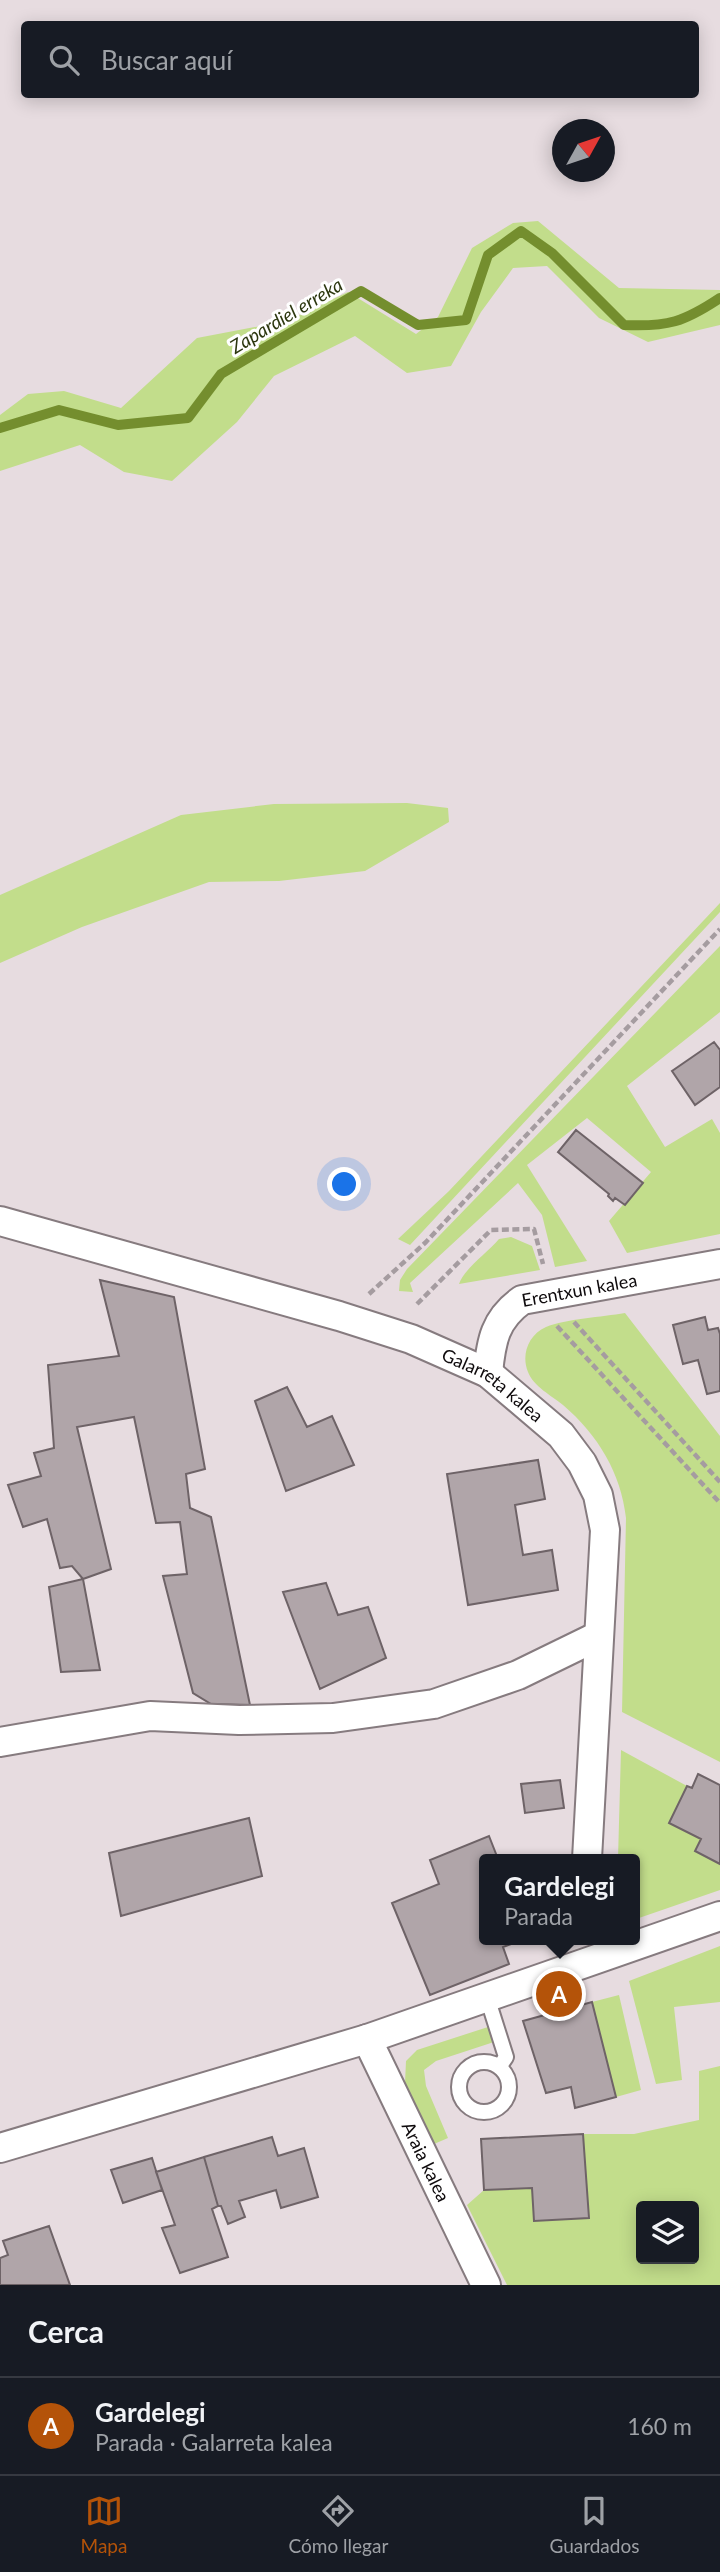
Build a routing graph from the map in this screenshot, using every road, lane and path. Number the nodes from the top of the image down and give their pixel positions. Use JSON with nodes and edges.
{"nodes":[{"id":1,"x":720,"y":929,"type":"edge"},
{"id":2,"x":0,"y":1221,"type":"edge"},
{"id":3,"x":720,"y":1264,"type":"edge"},
{"id":4,"x":552,"y":1293,"type":"junction"},
{"id":5,"x":417,"y":1304,"type":"dead end"},
{"id":6,"x":340,"y":1316,"type":"junction"},
{"id":7,"x":488,"y":1373,"type":"junction"},
{"id":8,"x":720,"y":1482,"type":"edge"},
{"id":9,"x":720,"y":1503,"type":"edge"},
{"id":10,"x":598,"y":1636,"type":"junction"},
{"id":11,"x":0,"y":1742,"type":"edge"},
{"id":12,"x":587,"y":1854,"type":"edge"},
{"id":13,"x":720,"y":1916,"type":"edge"},
{"id":14,"x":640,"y":1937,"type":"edge"},
{"id":15,"x":610,"y":1945,"type":"edge"},
{"id":16,"x":580,"y":1953,"type":"edge"},
{"id":17,"x":487,"y":1997,"type":"junction"},
{"id":18,"x":367,"y":2039,"type":"junction"},
{"id":19,"x":499,"y":2066,"type":"dead end"},
{"id":20,"x":0,"y":2148,"type":"edge"},
{"id":21,"x":486,"y":2285,"type":"edge"}],
"edges":[{"from":1,"to":6,"type":"path"},
{"from":2,"to":6,"type":"street","name":"Galarreta kalea"},
{"from":3,"to":4,"type":"street","name":"Erentxun kalea"},
{"from":4,"to":5,"type":"path"},
{"from":4,"to":7,"type":"street","name":"Erentxun kalea"},
{"from":4,"to":8,"type":"path"},
{"from":4,"to":9,"type":"path"},
{"from":6,"to":7,"type":"street","name":"Galarreta kalea"},
{"from":7,"to":10,"type":"street","name":"Galarreta kalea"},
{"from":10,"to":11,"type":"street"},
{"from":10,"to":12,"type":"street","name":"Galarreta kalea"},
{"from":13,"to":14,"type":"street"},
{"from":15,"to":16,"type":"street"},
{"from":16,"to":17,"type":"street"},
{"from":17,"to":18,"type":"street"},
{"from":17,"to":19,"type":"lane"},
{"from":18,"to":20,"type":"street"},
{"from":18,"to":21,"type":"street","name":"Araia kalea"}]}
